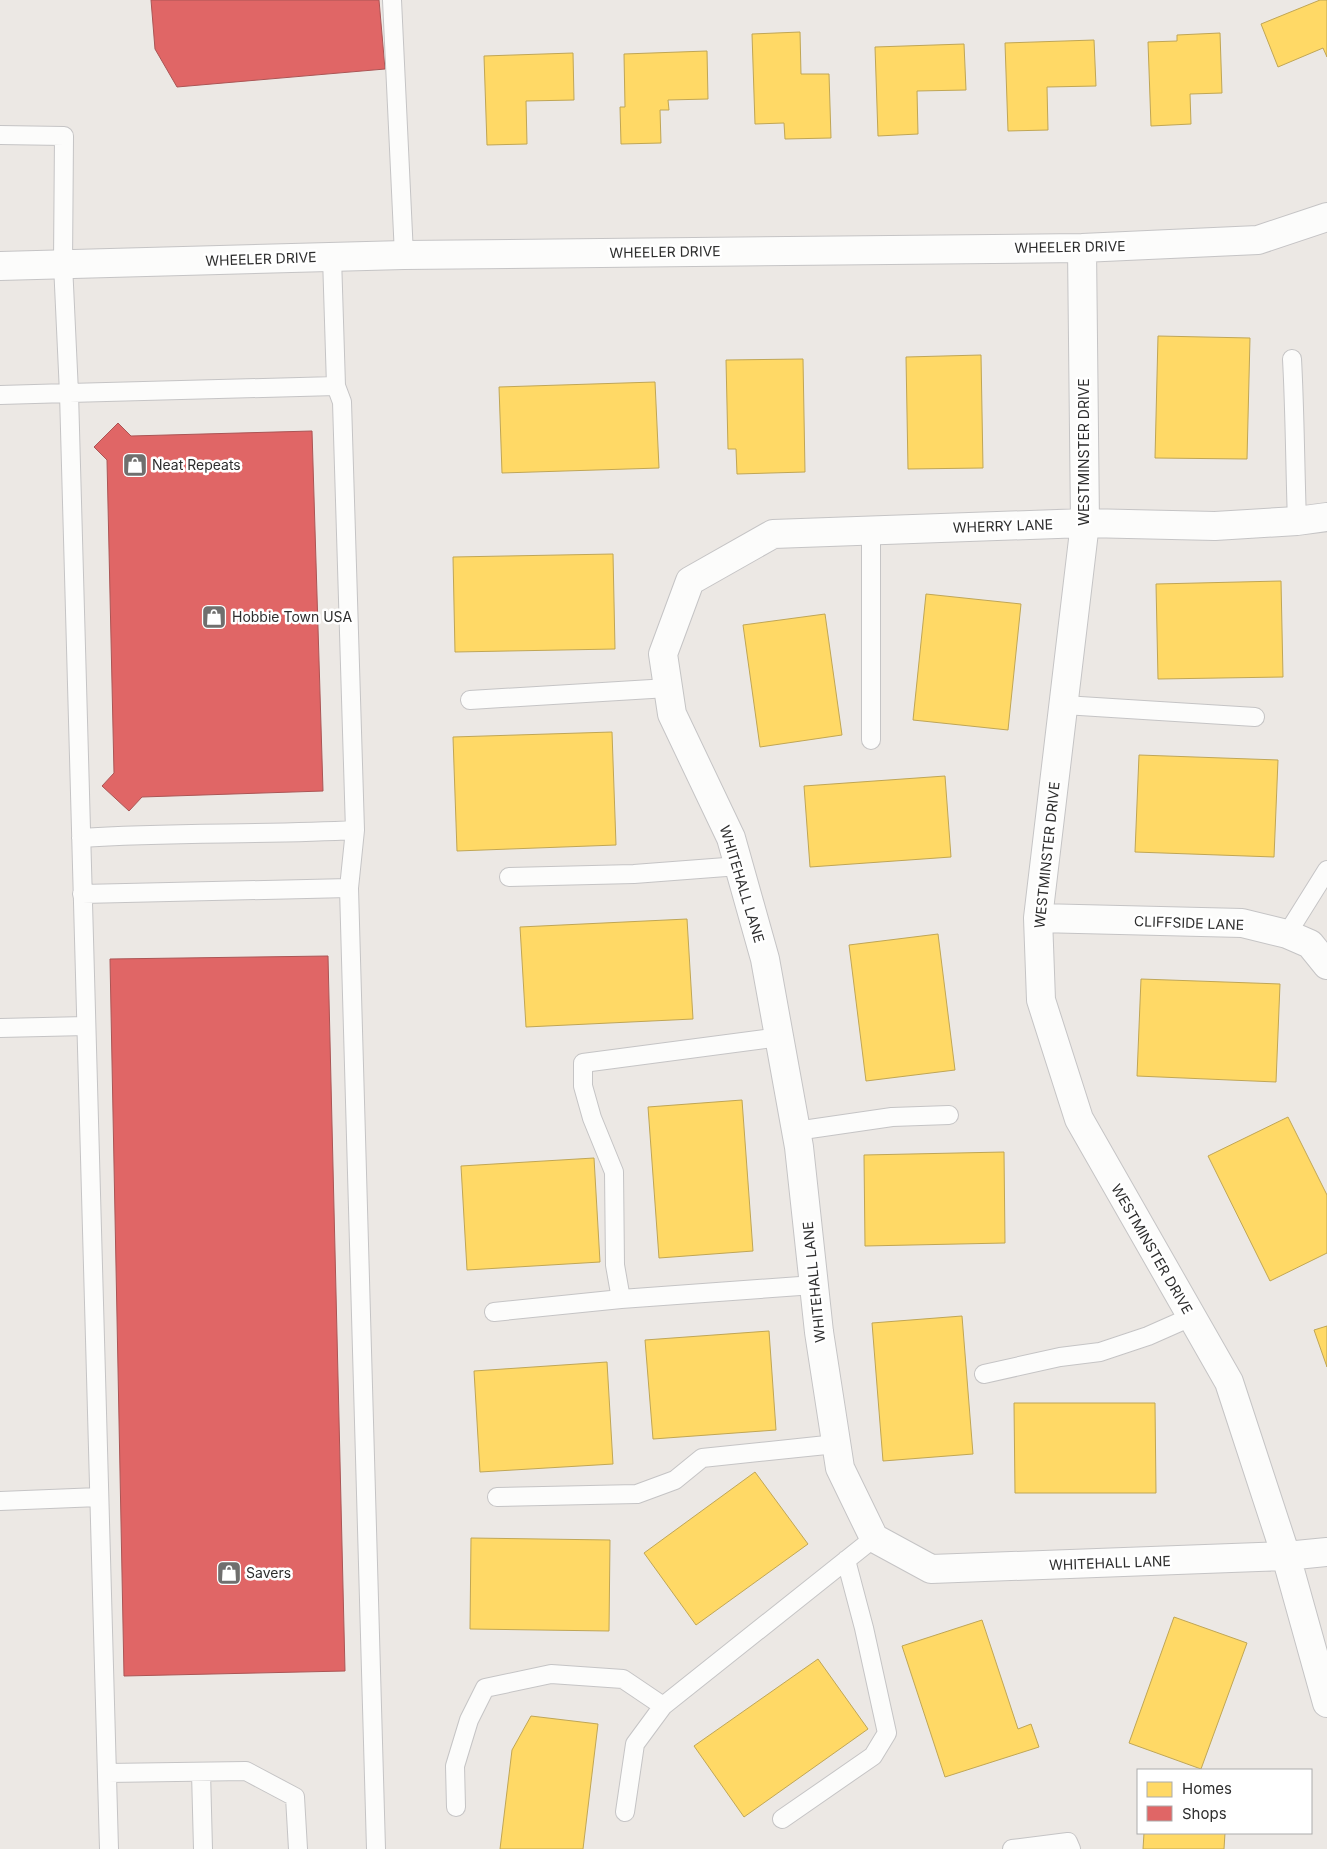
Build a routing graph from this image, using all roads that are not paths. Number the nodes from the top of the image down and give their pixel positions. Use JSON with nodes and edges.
{"nodes":[{"id":1,"x":392,"y":0,"type":"edge"},
{"id":2,"x":0,"y":135,"type":"edge"},
{"id":3,"x":1327,"y":217,"type":"edge"},
{"id":4,"x":1082,"y":248,"type":"junction"},
{"id":5,"x":404,"y":255,"type":"junction"},
{"id":6,"x":332,"y":257,"type":"junction"},
{"id":7,"x":63,"y":264,"type":"junction"},
{"id":8,"x":0,"y":266,"type":"edge"},
{"id":9,"x":1292,"y":359,"type":"dead end"},
{"id":10,"x":336,"y":386,"type":"junction"},
{"id":11,"x":69,"y":393,"type":"junction"},
{"id":12,"x":0,"y":394,"type":"edge"},
{"id":13,"x":1327,"y":517,"type":"edge"},
{"id":14,"x":1297,"y":521,"type":"junction"},
{"id":15,"x":1085,"y":523,"type":"junction"},
{"id":16,"x":871,"y":531,"type":"junction"},
{"id":17,"x":690,"y":581,"type":"joint"},
{"id":18,"x":668,"y":688,"type":"junction"},
{"id":19,"x":470,"y":700,"type":"dead end"},
{"id":20,"x":1064,"y":705,"type":"junction"},
{"id":21,"x":1256,"y":717,"type":"dead end"},
{"id":22,"x":872,"y":740,"type":"dead end"},
{"id":23,"x":356,"y":830,"type":"junction"},
{"id":24,"x":81,"y":838,"type":"junction"},
{"id":25,"x":739,"y":866,"type":"junction"},
{"id":26,"x":1327,"y":870,"type":"edge"},
{"id":27,"x":509,"y":877,"type":"dead end"},
{"id":28,"x":349,"y":888,"type":"junction"},
{"id":29,"x":82,"y":894,"type":"junction"},
{"id":30,"x":1038,"y":918,"type":"junction"},
{"id":31,"x":1287,"y":934,"type":"junction"},
{"id":32,"x":1327,"y":964,"type":"edge"},
{"id":33,"x":86,"y":1026,"type":"junction"},
{"id":34,"x":0,"y":1028,"type":"edge"},
{"id":35,"x":780,"y":1038,"type":"junction"},
{"id":36,"x":949,"y":1115,"type":"dead end"},
{"id":37,"x":796,"y":1131,"type":"junction"},
{"id":38,"x":814,"y":1285,"type":"junction"},
{"id":39,"x":621,"y":1300,"type":"junction"},
{"id":40,"x":494,"y":1312,"type":"dead end"},
{"id":41,"x":1191,"y":1316,"type":"junction"},
{"id":42,"x":984,"y":1374,"type":"dead end"},
{"id":43,"x":836,"y":1444,"type":"junction"},
{"id":44,"x":99,"y":1497,"type":"junction"},
{"id":45,"x":497,"y":1497,"type":"dead end"},
{"id":46,"x":0,"y":1501,"type":"edge"},
{"id":47,"x":874,"y":1538,"type":"junction"},
{"id":48,"x":1327,"y":1552,"type":"edge"},
{"id":49,"x":1286,"y":1556,"type":"junction"},
{"id":50,"x":846,"y":1560,"type":"junction"},
{"id":51,"x":1327,"y":1703,"type":"edge"},
{"id":52,"x":663,"y":1706,"type":"junction"},
{"id":53,"x":201,"y":1772,"type":"junction"},
{"id":54,"x":107,"y":1773,"type":"junction"},
{"id":55,"x":456,"y":1808,"type":"dead end"},
{"id":56,"x":624,"y":1812,"type":"dead end"},
{"id":57,"x":782,"y":1819,"type":"dead end"},
{"id":58,"x":109,"y":1849,"type":"edge"},
{"id":59,"x":203,"y":1849,"type":"edge"},
{"id":60,"x":298,"y":1849,"type":"edge"},
{"id":61,"x":376,"y":1849,"type":"edge"},
{"id":62,"x":1012,"y":1849,"type":"edge"},
{"id":63,"x":1071,"y":1849,"type":"edge"}],
"edges":[{"from":1,"to":5,"type":"lane"},
{"from":2,"to":7,"type":"lane"},
{"from":3,"to":4,"type":"street","name":"WHEELER DRIVE"},
{"from":4,"to":5,"type":"street","name":"WHEELER DRIVE"},
{"from":4,"to":15,"type":"street","name":"WESTMINSTER DRIVE"},
{"from":5,"to":6,"type":"street","name":"WHEELER DRIVE"},
{"from":6,"to":7,"type":"street","name":"WHEELER DRIVE"},
{"from":6,"to":10,"type":"lane"},
{"from":7,"to":8,"type":"street","name":"WHEELER DRIVE"},
{"from":7,"to":11,"type":"lane"},
{"from":9,"to":14,"type":"lane"},
{"from":10,"to":11,"type":"lane"},
{"from":10,"to":23,"type":"lane"},
{"from":11,"to":12,"type":"lane"},
{"from":11,"to":24,"type":"lane"},
{"from":13,"to":14,"type":"street","name":"WHERRY LANE"},
{"from":14,"to":15,"type":"street","name":"WHERRY LANE"},
{"from":15,"to":16,"type":"street","name":"WHERRY LANE"},
{"from":15,"to":20,"type":"street","name":"WESTMINSTER DRIVE"},
{"from":16,"to":17,"type":"street","name":"WHERRY LANE"},
{"from":16,"to":22,"type":"lane"},
{"from":17,"to":18,"type":"street","name":"WHITEHALL LANE"},
{"from":18,"to":19,"type":"lane"},
{"from":18,"to":25,"type":"street","name":"WHITEHALL LANE"},
{"from":20,"to":21,"type":"lane"},
{"from":20,"to":30,"type":"street","name":"WESTMINSTER DRIVE"},
{"from":23,"to":24,"type":"lane"},
{"from":23,"to":28,"type":"lane"},
{"from":24,"to":29,"type":"lane"},
{"from":25,"to":27,"type":"lane"},
{"from":25,"to":35,"type":"street","name":"WHITEHALL LANE"},
{"from":26,"to":31,"type":"lane"},
{"from":28,"to":29,"type":"lane"},
{"from":28,"to":61,"type":"lane"},
{"from":29,"to":33,"type":"lane"},
{"from":30,"to":31,"type":"street","name":"CLIFFSIDE LANE"},
{"from":30,"to":41,"type":"street","name":"WESTMINSTER DRIVE"},
{"from":31,"to":32,"type":"street","name":"CLIFFSIDE LANE"},
{"from":33,"to":34,"type":"lane"},
{"from":33,"to":44,"type":"lane"},
{"from":35,"to":37,"type":"street","name":"WHITEHALL LANE"},
{"from":35,"to":39,"type":"lane"},
{"from":36,"to":37,"type":"lane"},
{"from":37,"to":38,"type":"street","name":"WHITEHALL LANE"},
{"from":38,"to":39,"type":"lane"},
{"from":38,"to":43,"type":"street","name":"WHITEHALL LANE"},
{"from":39,"to":40,"type":"lane"},
{"from":41,"to":42,"type":"lane"},
{"from":41,"to":49,"type":"street","name":"WESTMINSTER DRIVE"},
{"from":43,"to":45,"type":"lane"},
{"from":43,"to":47,"type":"street","name":"WHITEHALL LANE"},
{"from":44,"to":46,"type":"lane"},
{"from":44,"to":54,"type":"lane"},
{"from":47,"to":49,"type":"street","name":"WHITEHALL LANE"},
{"from":47,"to":50,"type":"lane"},
{"from":48,"to":49,"type":"street","name":"WHITEHALL LANE"},
{"from":49,"to":51,"type":"street","name":"WESTMINSTER DRIVE"},
{"from":50,"to":52,"type":"lane"},
{"from":50,"to":57,"type":"lane"},
{"from":52,"to":55,"type":"lane"},
{"from":52,"to":56,"type":"lane"},
{"from":53,"to":54,"type":"lane"},
{"from":53,"to":59,"type":"lane"},
{"from":53,"to":60,"type":"lane"},
{"from":54,"to":58,"type":"lane"},
{"from":62,"to":63,"type":"lane"}]}
